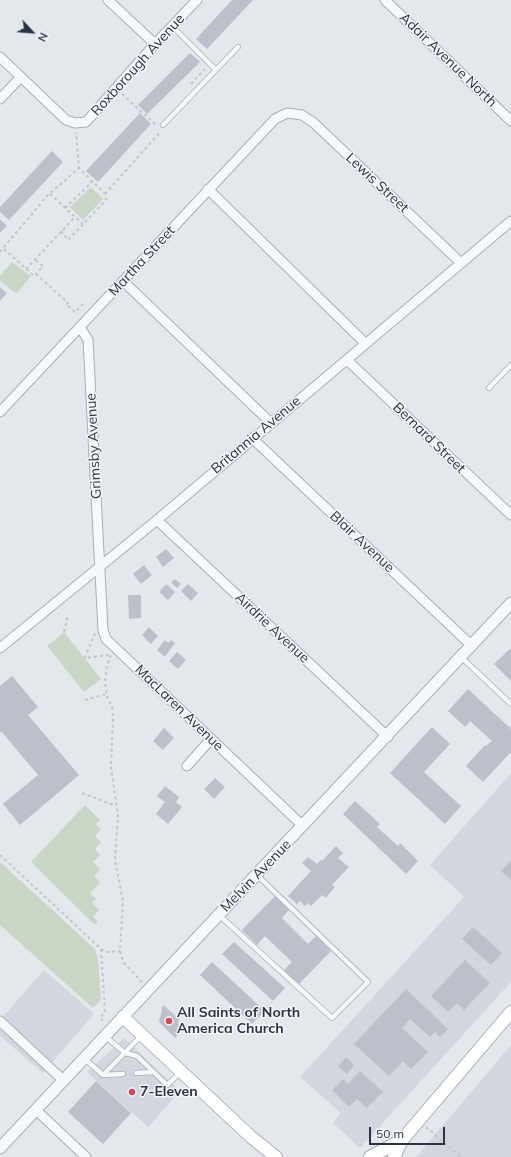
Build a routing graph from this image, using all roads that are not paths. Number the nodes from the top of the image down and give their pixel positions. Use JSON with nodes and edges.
{"nodes":[{"id":1,"x":108,"y":0,"type":"edge"},
{"id":2,"x":197,"y":0,"type":"edge"},
{"id":3,"x":385,"y":0,"type":"edge"},
{"id":4,"x":172,"y":26,"type":"junction"},
{"id":5,"x":155,"y":44,"type":"junction"},
{"id":6,"x":238,"y":47,"type":"dead end"},
{"id":7,"x":0,"y":57,"type":"edge"},
{"id":8,"x":216,"y":70,"type":"junction"},
{"id":9,"x":21,"y":77,"type":"junction"},
{"id":10,"x":0,"y":99,"type":"edge"},
{"id":11,"x":287,"y":113,"type":"joint"},
{"id":12,"x":511,"y":121,"type":"edge"},
{"id":13,"x":162,"y":125,"type":"dead end"},
{"id":14,"x":208,"y":190,"type":"junction"},
{"id":15,"x":511,"y":221,"type":"edge"},
{"id":16,"x":461,"y":263,"type":"junction"},
{"id":17,"x":123,"y":281,"type":"junction"},
{"id":18,"x":80,"y":327,"type":"junction"},
{"id":19,"x":365,"y":343,"type":"junction"},
{"id":20,"x":347,"y":360,"type":"junction"},
{"id":21,"x":511,"y":365,"type":"edge"},
{"id":22,"x":489,"y":388,"type":"dead end"},
{"id":23,"x":0,"y":412,"type":"edge"},
{"id":24,"x":271,"y":423,"type":"junction"},
{"id":25,"x":252,"y":438,"type":"junction"},
{"id":26,"x":511,"y":515,"type":"edge"},
{"id":27,"x":157,"y":520,"type":"junction"},
{"id":28,"x":100,"y":567,"type":"junction"},
{"id":29,"x":511,"y":604,"type":"edge"},
{"id":30,"x":472,"y":646,"type":"junction"},
{"id":31,"x":0,"y":648,"type":"edge"},
{"id":32,"x":461,"y":657,"type":"junction"},
{"id":33,"x":511,"y":704,"type":"edge"},
{"id":34,"x":388,"y":737,"type":"junction"},
{"id":35,"x":211,"y":739,"type":"junction"},
{"id":36,"x":186,"y":766,"type":"dead end"},
{"id":37,"x":303,"y":826,"type":"junction"},
{"id":38,"x":257,"y":875,"type":"junction"},
{"id":39,"x":219,"y":915,"type":"junction"},
{"id":40,"x":511,"y":1012,"type":"edge"},
{"id":41,"x":123,"y":1017,"type":"junction"},
{"id":42,"x":0,"y":1021,"type":"edge"},
{"id":43,"x":142,"y":1035,"type":"junction"},
{"id":44,"x":105,"y":1036,"type":"junction"},
{"id":45,"x":125,"y":1053,"type":"junction"},
{"id":46,"x":85,"y":1058,"type":"junction"},
{"id":47,"x":181,"y":1071,"type":"junction"},
{"id":48,"x":153,"y":1072,"type":"junction"},
{"id":49,"x":136,"y":1073,"type":"dead end"},
{"id":50,"x":123,"y":1074,"type":"dead end"},
{"id":51,"x":103,"y":1075,"type":"junction"},
{"id":52,"x":64,"y":1080,"type":"junction"},
{"id":53,"x":36,"y":1110,"type":"junction"},
{"id":54,"x":402,"y":1140,"type":"junction"},
{"id":55,"x":0,"y":1148,"type":"edge"},
{"id":56,"x":86,"y":1157,"type":"edge"},
{"id":57,"x":276,"y":1157,"type":"edge"},
{"id":58,"x":370,"y":1157,"type":"edge"},
{"id":59,"x":394,"y":1157,"type":"edge"}],
"edges":[{"from":1,"to":5,"type":"street"},
{"from":2,"to":4,"type":"street","name":"Roxborough Avenue"},
{"from":3,"to":12,"type":"street","name":"Adair Avenue North"},
{"from":4,"to":5,"type":"street","name":"Roxborough Avenue"},
{"from":4,"to":8,"type":"lane"},
{"from":5,"to":9,"type":"street","name":"Roxborough Avenue"},
{"from":6,"to":8,"type":"lane"},
{"from":7,"to":9,"type":"street"},
{"from":8,"to":13,"type":"lane"},
{"from":9,"to":10,"type":"street"},
{"from":11,"to":14,"type":"street","name":"Martha Street"},
{"from":11,"to":16,"type":"street","name":"Lewis Street"},
{"from":14,"to":17,"type":"street","name":"Martha Street"},
{"from":14,"to":19,"type":"street"},
{"from":15,"to":16,"type":"street","name":"Britannia Avenue"},
{"from":16,"to":19,"type":"street","name":"Britannia Avenue"},
{"from":17,"to":18,"type":"street","name":"Martha Street"},
{"from":17,"to":24,"type":"street"},
{"from":18,"to":23,"type":"street","name":"Martha Street"},
{"from":18,"to":28,"type":"street","name":"Grimsby Avenue"},
{"from":19,"to":20,"type":"street","name":"Britannia Avenue"},
{"from":20,"to":24,"type":"street","name":"Britannia Avenue"},
{"from":20,"to":26,"type":"street","name":"Bernard Street"},
{"from":21,"to":22,"type":"lane"},
{"from":24,"to":25,"type":"street","name":"Britannia Avenue"},
{"from":25,"to":27,"type":"street","name":"Britannia Avenue"},
{"from":25,"to":30,"type":"street","name":"Blair Avenue"},
{"from":27,"to":28,"type":"street","name":"Britannia Avenue"},
{"from":27,"to":34,"type":"street","name":"Airdrie Avenue"},
{"from":28,"to":31,"type":"street","name":"Britannia Avenue"},
{"from":28,"to":35,"type":"street","name":"MacLaren Avenue"},
{"from":29,"to":30,"type":"street","name":"Melvin Avenue"},
{"from":30,"to":32,"type":"street","name":"Melvin Avenue"},
{"from":32,"to":33,"type":"lane"},
{"from":32,"to":34,"type":"street","name":"Melvin Avenue"},
{"from":34,"to":37,"type":"street","name":"Melvin Avenue"},
{"from":35,"to":36,"type":"street"},
{"from":35,"to":37,"type":"street","name":"MacLaren Avenue"},
{"from":37,"to":38,"type":"street","name":"Melvin Avenue"},
{"from":38,"to":39,"type":"street","name":"Melvin Avenue"},
{"from":38,"to":39,"type":"lane"},
{"from":39,"to":41,"type":"street","name":"Melvin Avenue"},
{"from":40,"to":54,"type":"main road"},
{"from":41,"to":43,"type":"main road"},
{"from":41,"to":44,"type":"street","name":"Melvin Avenue"},
{"from":42,"to":52,"type":"street"},
{"from":43,"to":45,"type":"lane"},
{"from":43,"to":47,"type":"main road"},
{"from":44,"to":45,"type":"lane"},
{"from":44,"to":46,"type":"street","name":"Melvin Avenue"},
{"from":45,"to":48,"type":"lane"},
{"from":45,"to":51,"type":"lane"},
{"from":46,"to":51,"type":"lane"},
{"from":46,"to":52,"type":"street","name":"Melvin Avenue"},
{"from":47,"to":48,"type":"lane"},
{"from":47,"to":57,"type":"main road"},
{"from":48,"to":49,"type":"lane"},
{"from":50,"to":51,"type":"lane"},
{"from":52,"to":53,"type":"street","name":"Melvin Avenue"},
{"from":53,"to":55,"type":"street","name":"Melvin Avenue"},
{"from":53,"to":56,"type":"street"},
{"from":54,"to":58,"type":"main road"},
{"from":54,"to":59,"type":"main road"}]}
